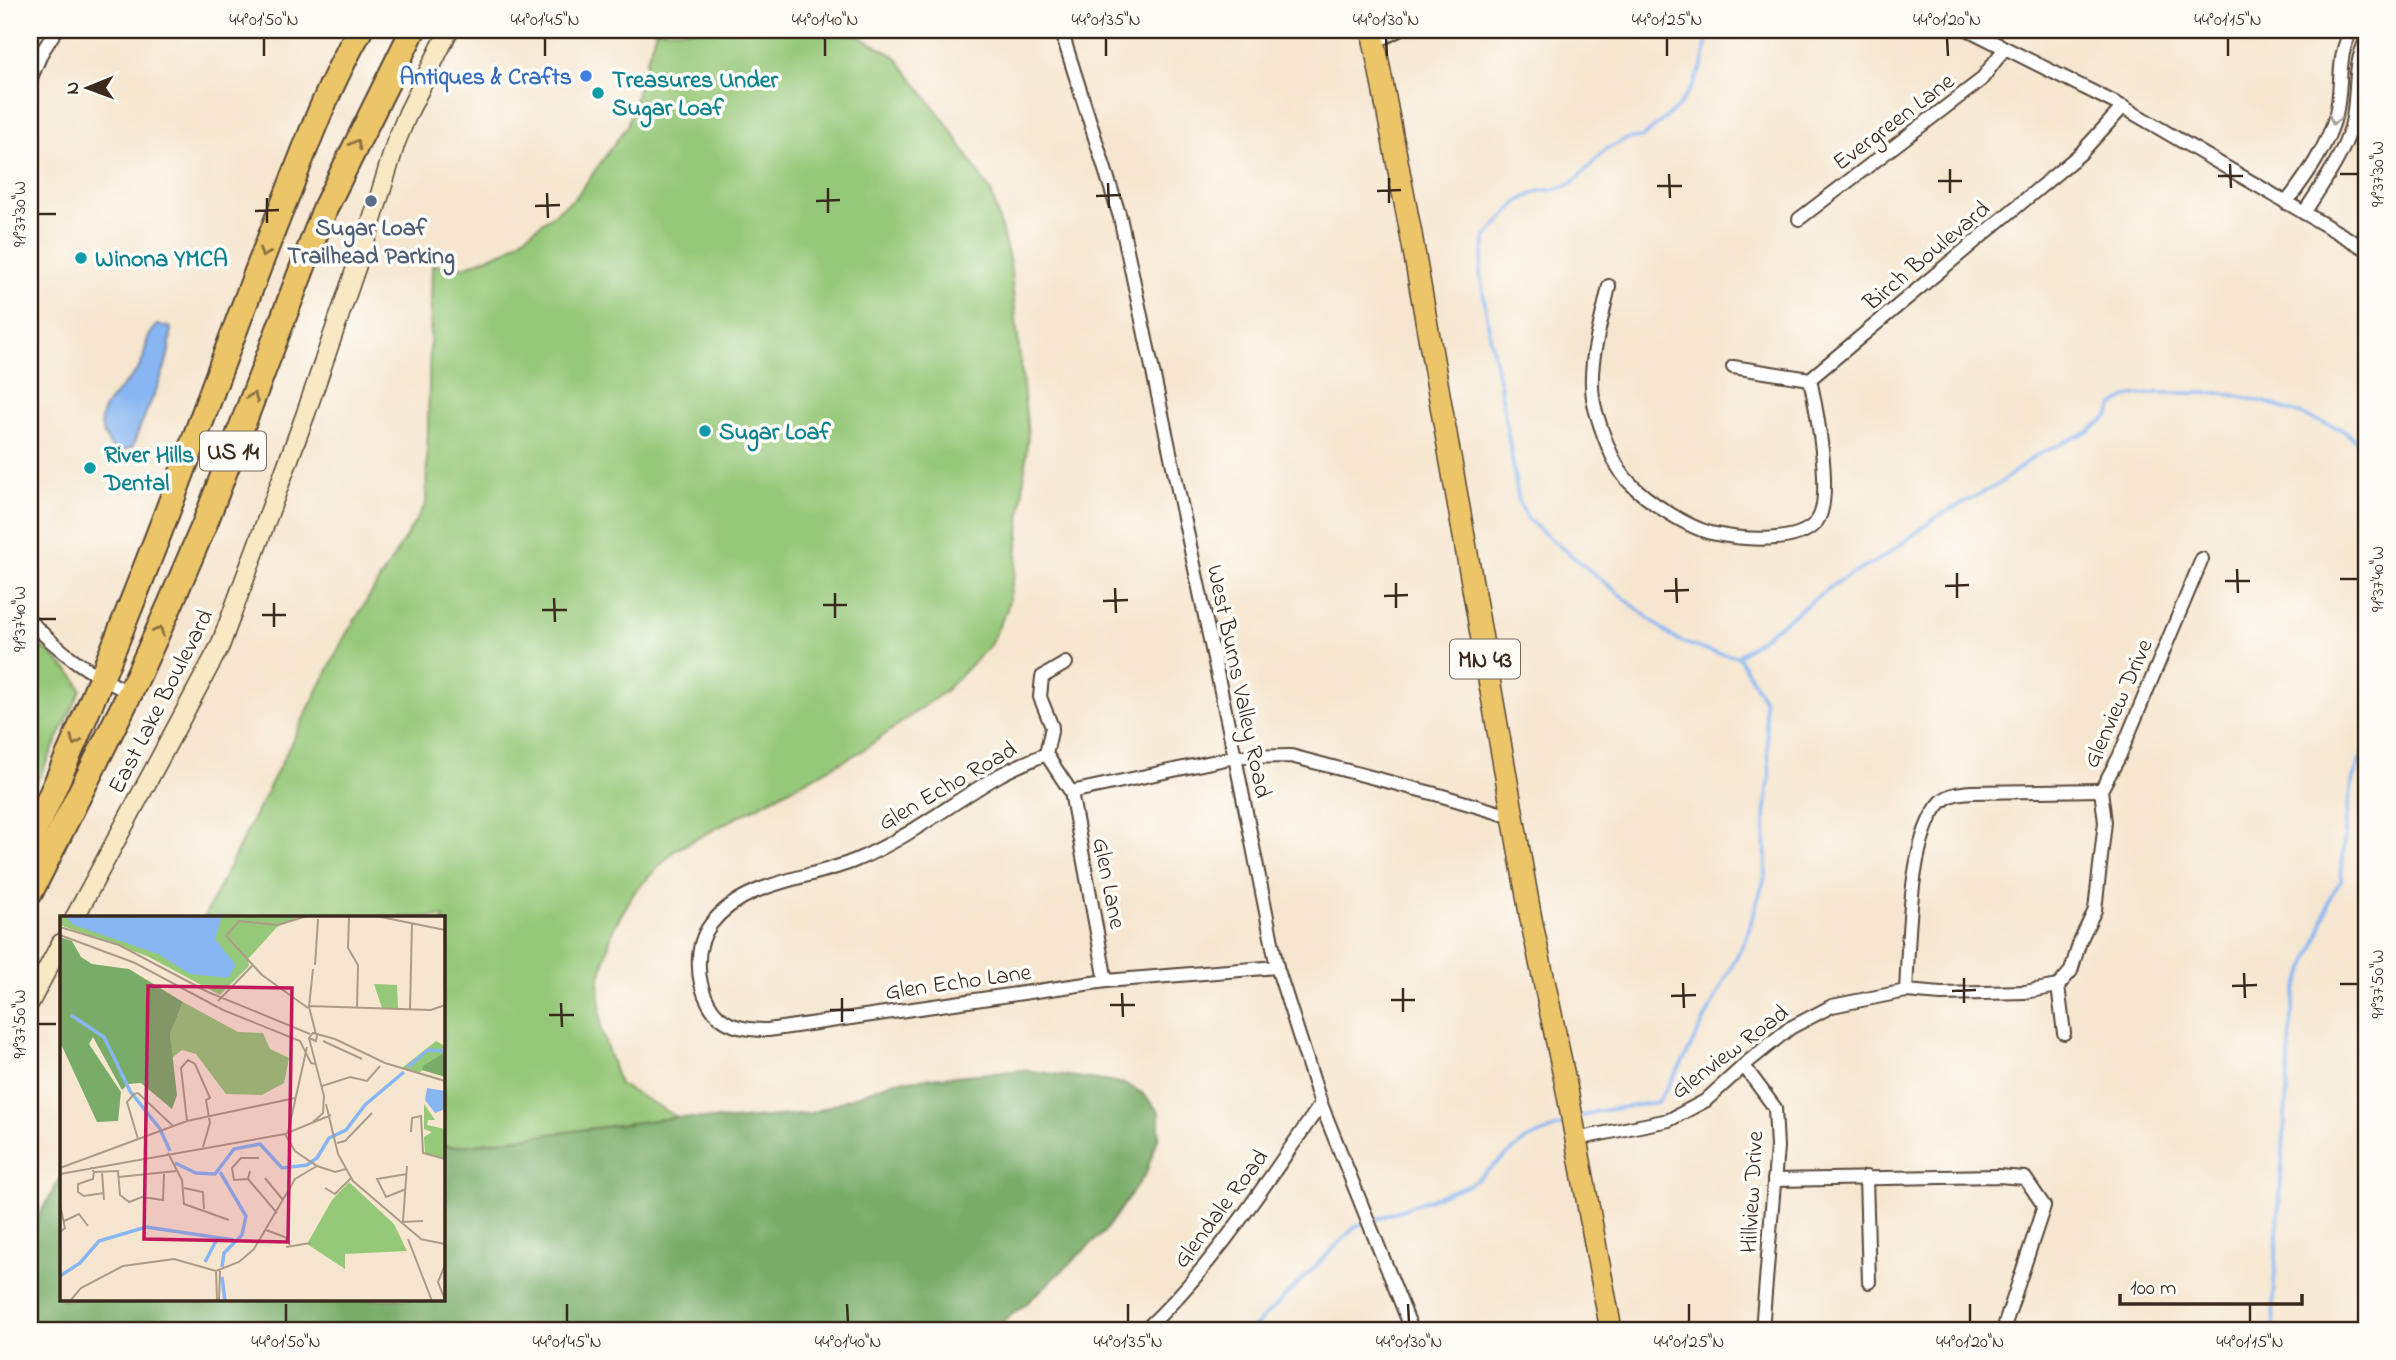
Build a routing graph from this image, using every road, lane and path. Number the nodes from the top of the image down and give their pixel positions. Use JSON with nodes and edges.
{"nodes":[{"id":1,"x":56,"y":30,"type":"edge"},
{"id":2,"x":360,"y":30,"type":"edge"},
{"id":3,"x":413,"y":30,"type":"edge"},
{"id":4,"x":449,"y":30,"type":"edge"},
{"id":5,"x":1061,"y":30,"type":"edge"},
{"id":6,"x":1399,"y":30,"type":"edge"},
{"id":7,"x":1969,"y":30,"type":"edge"},
{"id":8,"x":2351,"y":30,"type":"edge"},
{"id":9,"x":1373,"y":36,"type":"edge"},
{"id":10,"x":2366,"y":41,"type":"edge"},
{"id":11,"x":2005,"y":48,"type":"junction"},
{"id":12,"x":30,"y":80,"type":"edge"},
{"id":13,"x":2340,"y":86,"type":"junction"},
{"id":14,"x":2361,"y":87,"type":"edge"},
{"id":15,"x":2123,"y":107,"type":"junction"},
{"id":16,"x":2286,"y":203,"type":"junction"},
{"id":17,"x":2304,"y":213,"type":"junction"},
{"id":18,"x":1799,"y":219,"type":"dead end"},
{"id":19,"x":2366,"y":249,"type":"edge"},
{"id":20,"x":1609,"y":286,"type":"dead end"},
{"id":21,"x":1733,"y":367,"type":"dead end"},
{"id":22,"x":1810,"y":379,"type":"junction"},
{"id":23,"x":2202,"y":559,"type":"dead end"},
{"id":24,"x":30,"y":621,"type":"edge"},
{"id":25,"x":1066,"y":663,"type":"dead end"},
{"id":26,"x":102,"y":679,"type":"junction"},
{"id":27,"x":130,"y":693,"type":"junction"},
{"id":28,"x":1046,"y":754,"type":"junction"},
{"id":29,"x":1235,"y":757,"type":"junction"},
{"id":30,"x":2101,"y":790,"type":"junction"},
{"id":31,"x":1071,"y":792,"type":"junction"},
{"id":32,"x":1513,"y":817,"type":"junction"},
{"id":33,"x":30,"y":841,"type":"edge"},
{"id":34,"x":30,"y":893,"type":"edge"},
{"id":35,"x":76,"y":916,"type":"edge"},
{"id":36,"x":60,"y":945,"type":"edge"},
{"id":37,"x":699,"y":952,"type":"joint"},
{"id":38,"x":1277,"y":967,"type":"junction"},
{"id":39,"x":1106,"y":981,"type":"junction"},
{"id":40,"x":2057,"y":986,"type":"junction"},
{"id":41,"x":1906,"y":991,"type":"junction"},
{"id":42,"x":30,"y":1002,"type":"edge"},
{"id":43,"x":2064,"y":1033,"type":"dead end"},
{"id":44,"x":1744,"y":1066,"type":"junction"},
{"id":45,"x":1321,"y":1104,"type":"junction"},
{"id":46,"x":1576,"y":1139,"type":"junction"},
{"id":47,"x":1866,"y":1177,"type":"junction"},
{"id":48,"x":1774,"y":1180,"type":"junction"},
{"id":49,"x":1869,"y":1282,"type":"dead end"},
{"id":50,"x":1145,"y":1330,"type":"edge"},
{"id":51,"x":1412,"y":1330,"type":"edge"},
{"id":52,"x":1611,"y":1330,"type":"edge"},
{"id":53,"x":1762,"y":1330,"type":"edge"},
{"id":54,"x":2003,"y":1330,"type":"edge"}],
"edges":[{"from":1,"to":12,"type":"street"},
{"from":2,"to":26,"type":"highway","number":"US 14","one_way":true},
{"from":27,"to":3,"type":"highway","number":"US 14","one_way":true},
{"from":4,"to":35,"type":"street","name":"East Lake Boulevard"},
{"from":5,"to":29,"type":"street","name":"West Burns Valley Road"},
{"from":6,"to":9,"type":"street"},
{"from":7,"to":11,"type":"street"},
{"from":8,"to":13,"type":"street"},
{"from":9,"to":32,"type":"main road","number":"MN 43"},
{"from":10,"to":14,"type":"street"},
{"from":11,"to":15,"type":"street"},
{"from":11,"to":18,"type":"street","name":"Evergreen Lane"},
{"from":13,"to":14,"type":"street"},
{"from":13,"to":16,"type":"street","one_way":true},
{"from":14,"to":17,"type":"street"},
{"from":15,"to":16,"type":"street"},
{"from":15,"to":22,"type":"street","name":"Birch Boulevard"},
{"from":16,"to":17,"type":"street"},
{"from":17,"to":19,"type":"street"},
{"from":20,"to":22,"type":"street"},
{"from":21,"to":22,"type":"street"},
{"from":23,"to":30,"type":"street","name":"Glenview Drive"},
{"from":24,"to":26,"type":"street"},
{"from":25,"to":28,"type":"street"},
{"from":26,"to":27,"type":"street"},
{"from":26,"to":33,"type":"highway","number":"US 14","one_way":true},
{"from":27,"to":34,"type":"highway","number":"US 14"},
{"from":28,"to":31,"type":"street","name":"Glen Echo Road"},
{"from":28,"to":37,"type":"street","name":"Glen Echo Road"},
{"from":29,"to":31,"type":"street"},
{"from":29,"to":32,"type":"street"},
{"from":29,"to":38,"type":"street","name":"West Burns Valley Road"},
{"from":30,"to":40,"type":"street","name":"Glenview Drive"},
{"from":30,"to":41,"type":"street"},
{"from":31,"to":39,"type":"street","name":"Glen Lane"},
{"from":32,"to":46,"type":"main road","number":"MN 43"},
{"from":36,"to":42,"type":"street"},
{"from":37,"to":39,"type":"street","name":"Glen Echo Lane"},
{"from":38,"to":39,"type":"street","name":"Glen Echo Lane"},
{"from":38,"to":45,"type":"street","name":"West Burns Valley Road"},
{"from":40,"to":41,"type":"street"},
{"from":40,"to":43,"type":"street"},
{"from":41,"to":44,"type":"street","name":"Glenview Road"},
{"from":44,"to":46,"type":"street","name":"Glenview Road"},
{"from":44,"to":48,"type":"street","name":"Hillview Drive"},
{"from":45,"to":50,"type":"street","name":"Glendale Road"},
{"from":45,"to":51,"type":"street","name":"West Burns Valley Road"},
{"from":46,"to":52,"type":"main road","number":"MN 43"},
{"from":47,"to":48,"type":"street"},
{"from":47,"to":49,"type":"street"},
{"from":47,"to":54,"type":"street"},
{"from":48,"to":53,"type":"street","name":"Hillview Drive"}]}
